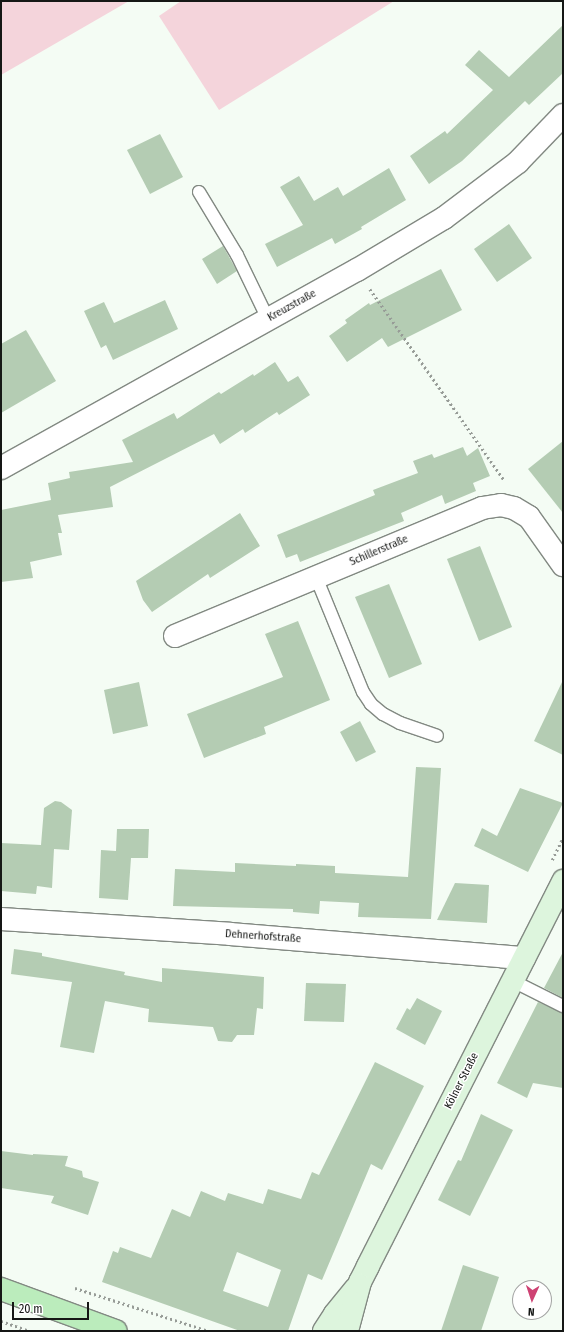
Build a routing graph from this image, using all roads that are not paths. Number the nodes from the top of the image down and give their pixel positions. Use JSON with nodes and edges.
{"nodes":[{"id":1,"x":563,"y":115,"type":"edge"},
{"id":2,"x":199,"y":192,"type":"dead end"},
{"id":3,"x":268,"y":319,"type":"junction"},
{"id":4,"x":1,"y":468,"type":"edge"},
{"id":5,"x":563,"y":565,"type":"edge"},
{"id":6,"x":316,"y":577,"type":"junction"},
{"id":7,"x":175,"y":636,"type":"dead end"},
{"id":8,"x":438,"y":736,"type":"dead end"},
{"id":9,"x":563,"y":881,"type":"edge"},
{"id":10,"x":1,"y":919,"type":"edge"},
{"id":11,"x":524,"y":958,"type":"junction"},
{"id":12,"x":513,"y":981,"type":"junction"},
{"id":13,"x":563,"y":1006,"type":"edge"},
{"id":14,"x":360,"y":1282,"type":"junction"},
{"id":15,"x":1,"y":1289,"type":"edge"},
{"id":16,"x":114,"y":1331,"type":"edge"},
{"id":17,"x":324,"y":1331,"type":"edge"},
{"id":18,"x":347,"y":1331,"type":"edge"}],
"edges":[{"from":1,"to":3,"type":"street","name":"Kreuzstraße"},
{"from":2,"to":3,"type":"lane"},
{"from":3,"to":4,"type":"street","name":"Kreuzstraße"},
{"from":5,"to":6,"type":"street","name":"Schillerstraße"},
{"from":6,"to":7,"type":"street","name":"Schillerstraße"},
{"from":6,"to":8,"type":"lane"},
{"from":9,"to":11,"type":"main road","name":"Kölner Straße"},
{"from":10,"to":11,"type":"street","name":"Dehnerhofstraße"},
{"from":11,"to":12,"type":"main road","name":"Kölner Straße"},
{"from":12,"to":13,"type":"lane"},
{"from":12,"to":14,"type":"main road","name":"Kölner Straße"},
{"from":14,"to":17,"type":"main road","name":"Kölner Straße"},
{"from":14,"to":18,"type":"main road","name":"Kölner Straße"},
{"from":15,"to":16,"type":"main road"}]}
